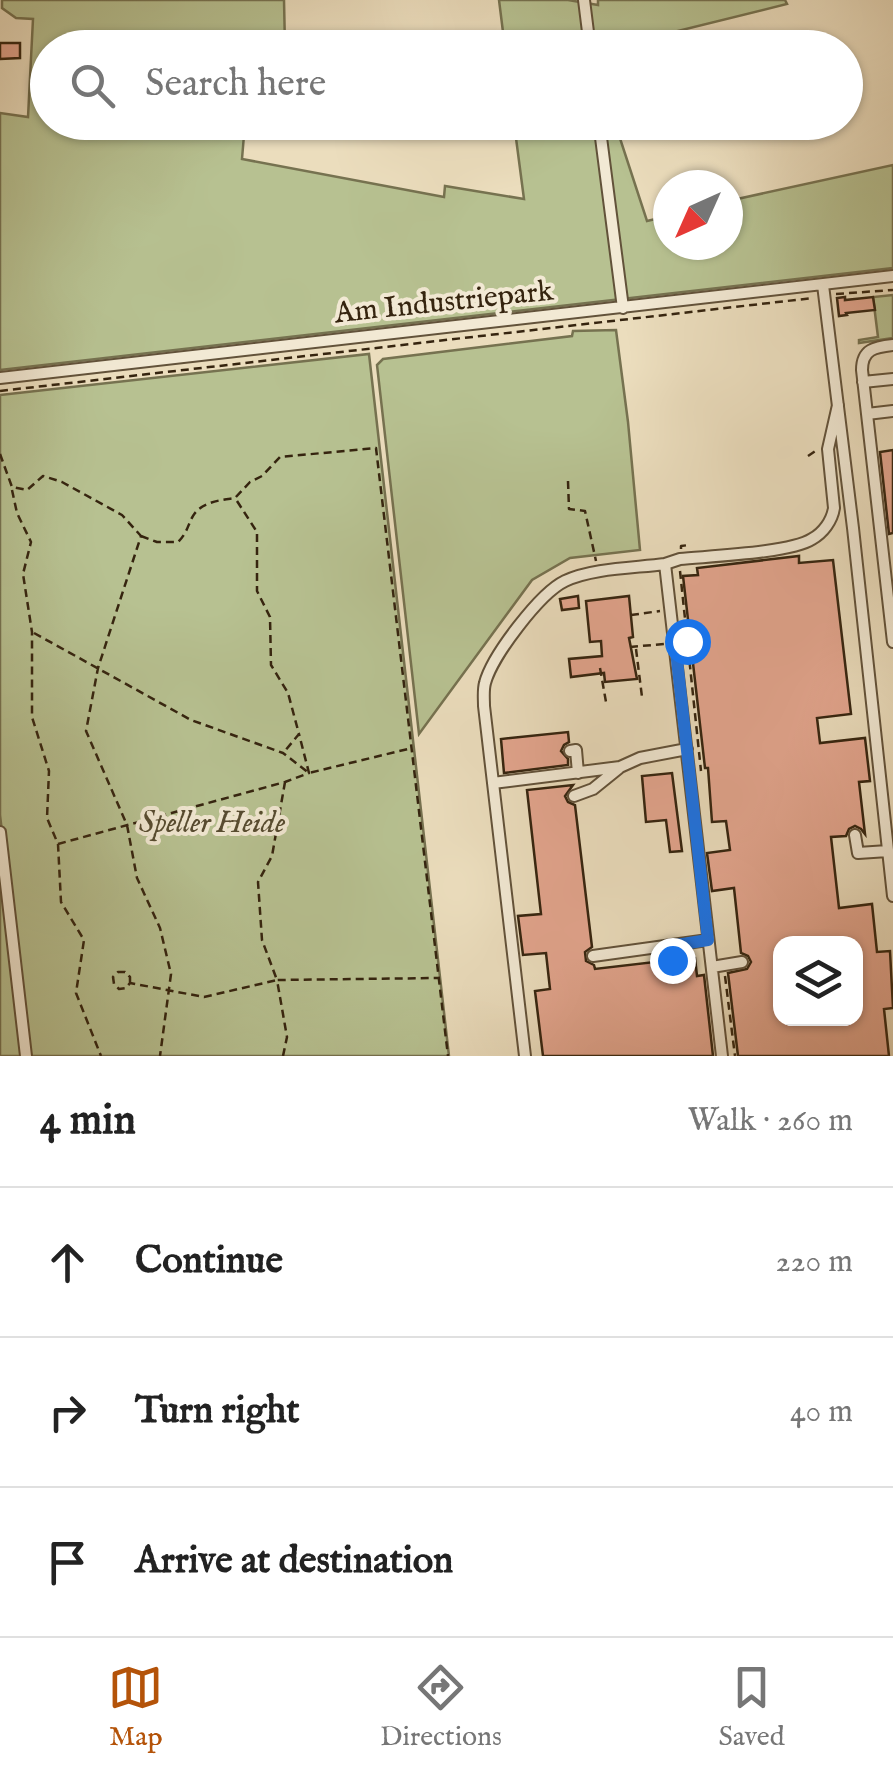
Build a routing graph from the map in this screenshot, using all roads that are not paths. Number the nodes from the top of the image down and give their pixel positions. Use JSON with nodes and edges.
{"nodes":[{"id":1,"x":584,"y":0,"type":"edge"},
{"id":2,"x":588,"y":30,"type":"edge"},
{"id":3,"x":602,"y":140,"type":"edge"},
{"id":4,"x":893,"y":276,"type":"edge"},
{"id":5,"x":823,"y":290,"type":"junction"},
{"id":6,"x":623,"y":308,"type":"junction"},
{"id":7,"x":893,"y":345,"type":"edge"},
{"id":8,"x":0,"y":378,"type":"edge"},
{"id":9,"x":893,"y":378,"type":"edge"},
{"id":10,"x":863,"y":382,"type":"junction"},
{"id":11,"x":838,"y":404,"type":"junction"},
{"id":12,"x":893,"y":412,"type":"edge"},
{"id":13,"x":867,"y":414,"type":"junction"},
{"id":14,"x":665,"y":564,"type":"junction"},
{"id":15,"x":893,"y":642,"type":"edge"},
{"id":16,"x":686,"y":750,"type":"junction"},
{"id":17,"x":570,"y":751,"type":"dead end"},
{"id":18,"x":620,"y":767,"type":"junction"},
{"id":19,"x":578,"y":773,"type":"junction"},
{"id":20,"x":493,"y":783,"type":"junction"},
{"id":21,"x":574,"y":796,"type":"dead end"},
{"id":22,"x":0,"y":832,"type":"edge"},
{"id":23,"x":855,"y":835,"type":"dead end"},
{"id":24,"x":888,"y":851,"type":"junction"},
{"id":25,"x":893,"y":896,"type":"edge"},
{"id":26,"x":708,"y":940,"type":"junction"},
{"id":27,"x":670,"y":946,"type":"junction"},
{"id":28,"x":638,"y":950,"type":"junction"},
{"id":29,"x":611,"y":954,"type":"junction"},
{"id":30,"x":593,"y":956,"type":"dead end"},
{"id":31,"x":672,"y":960,"type":"dead end"},
{"id":32,"x":742,"y":962,"type":"dead end"},
{"id":33,"x":640,"y":964,"type":"dead end"},
{"id":34,"x":718,"y":966,"type":"junction"},
{"id":35,"x":614,"y":967,"type":"dead end"},
{"id":36,"x":26,"y":1056,"type":"edge"},
{"id":37,"x":525,"y":1056,"type":"edge"},
{"id":38,"x":722,"y":1056,"type":"edge"}],
"edges":[{"from":1,"to":2,"type":"street"},
{"from":3,"to":6,"type":"street"},
{"from":4,"to":5,"type":"street","name":"Am Industriepark"},
{"from":5,"to":6,"type":"street","name":"Am Industriepark"},
{"from":5,"to":11,"type":"street"},
{"from":6,"to":8,"type":"street","name":"Am Industriepark"},
{"from":7,"to":10,"type":"street"},
{"from":9,"to":10,"type":"street"},
{"from":10,"to":13,"type":"street"},
{"from":11,"to":14,"type":"street"},
{"from":11,"to":24,"type":"street"},
{"from":12,"to":13,"type":"street"},
{"from":13,"to":15,"type":"street"},
{"from":14,"to":16,"type":"street"},
{"from":14,"to":20,"type":"street"},
{"from":16,"to":18,"type":"street"},
{"from":16,"to":26,"type":"street"},
{"from":17,"to":19,"type":"street"},
{"from":18,"to":19,"type":"street"},
{"from":18,"to":21,"type":"street"},
{"from":19,"to":20,"type":"street"},
{"from":20,"to":37,"type":"street"},
{"from":22,"to":36,"type":"street"},
{"from":23,"to":24,"type":"street"},
{"from":24,"to":25,"type":"street"},
{"from":26,"to":27,"type":"street"},
{"from":26,"to":34,"type":"street"},
{"from":27,"to":28,"type":"street"},
{"from":27,"to":31,"type":"street"},
{"from":28,"to":29,"type":"street"},
{"from":28,"to":33,"type":"street"},
{"from":29,"to":30,"type":"street"},
{"from":29,"to":35,"type":"street"},
{"from":32,"to":34,"type":"street"},
{"from":34,"to":38,"type":"street"}]}
